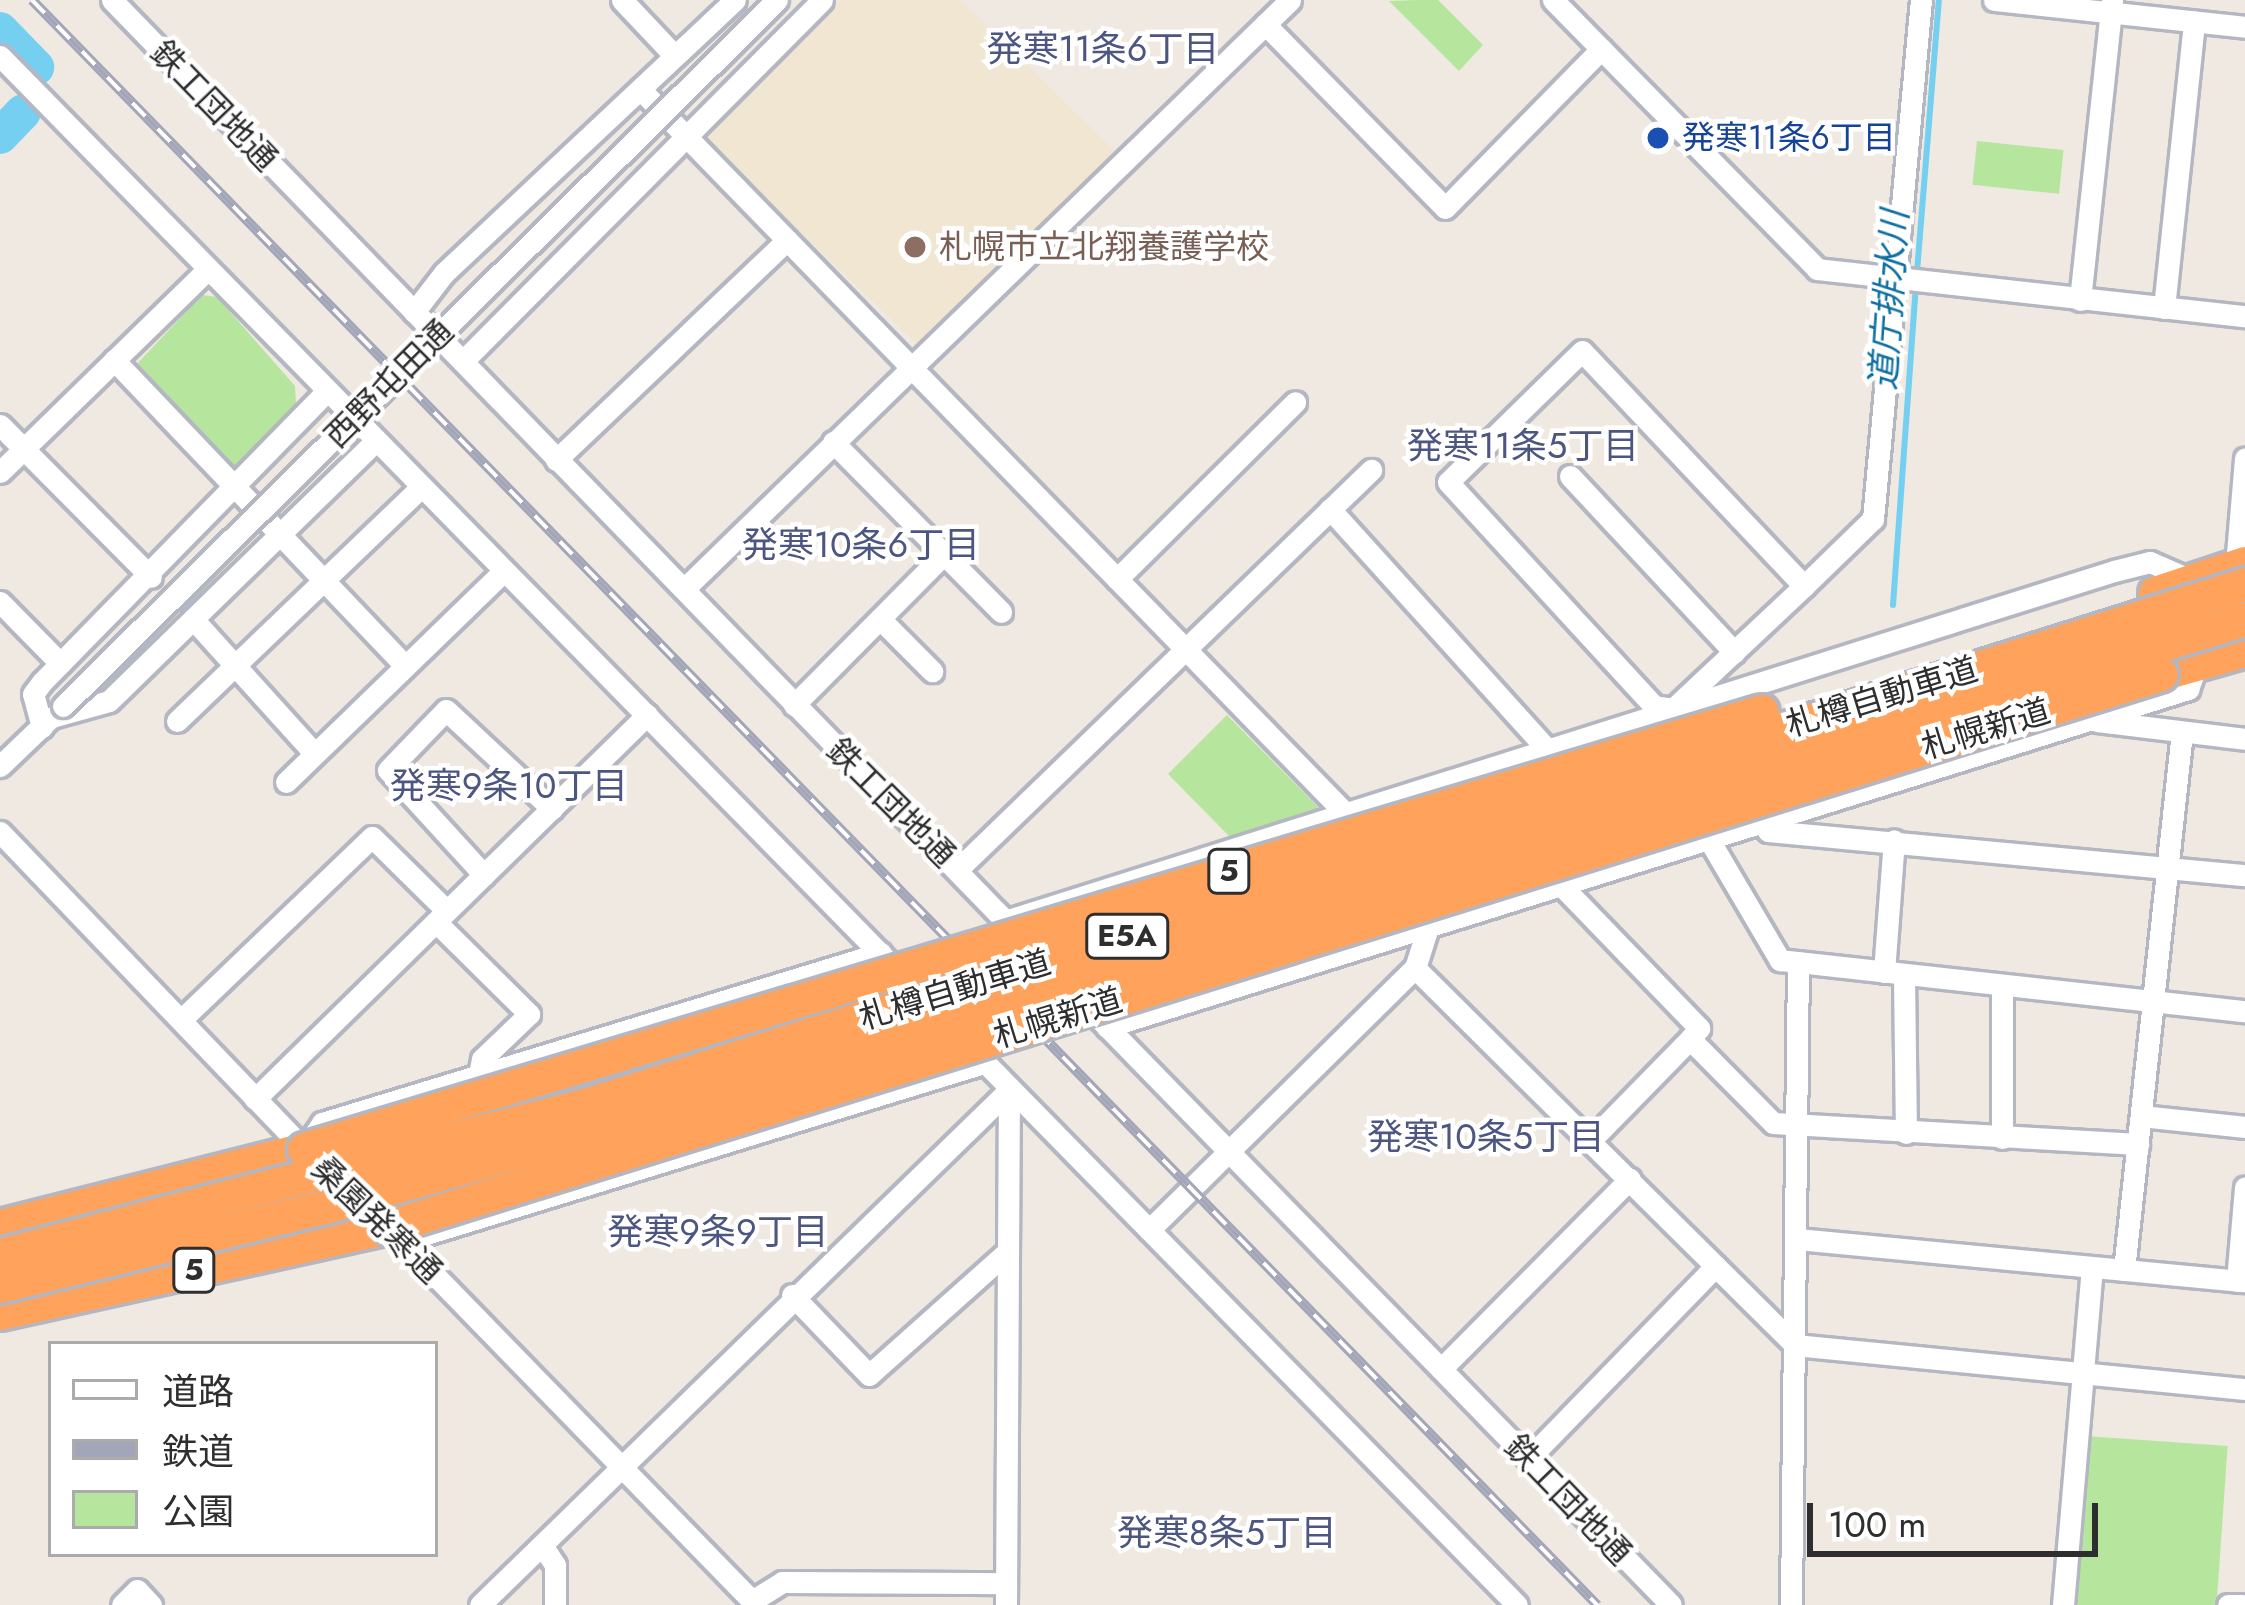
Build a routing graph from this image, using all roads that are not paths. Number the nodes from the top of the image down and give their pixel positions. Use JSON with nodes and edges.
{"nodes":[{"id":1,"x":622,"y":0,"type":"edge"},
{"id":2,"x":735,"y":0,"type":"edge"},
{"id":3,"x":777,"y":0,"type":"edge"},
{"id":4,"x":822,"y":0,"type":"edge"},
{"id":5,"x":1290,"y":0,"type":"edge"},
{"id":6,"x":1553,"y":0,"type":"edge"},
{"id":7,"x":1921,"y":0,"type":"edge"},
{"id":8,"x":1994,"y":0,"type":"edge"},
{"id":9,"x":122,"y":4,"type":"edge"},
{"id":10,"x":2111,"y":6,"type":"edge"},
{"id":11,"x":2194,"y":22,"type":"junction"},
{"id":12,"x":1265,"y":24,"type":"junction"},
{"id":13,"x":2245,"y":27,"type":"edge"},
{"id":14,"x":1601,"y":49,"type":"junction"},
{"id":15,"x":0,"y":56,"type":"edge"},
{"id":16,"x":675,"y":56,"type":"junction"},
{"id":17,"x":640,"y":89,"type":"junction"},
{"id":18,"x":686,"y":137,"type":"junction"},
{"id":19,"x":787,"y":240,"type":"junction"},
{"id":20,"x":208,"y":268,"type":"junction"},
{"id":21,"x":1899,"y":282,"type":"junction"},
{"id":22,"x":2080,"y":300,"type":"junction"},
{"id":23,"x":2164,"y":308,"type":"junction"},
{"id":24,"x":414,"y":312,"type":"junction"},
{"id":25,"x":2245,"y":316,"type":"edge"},
{"id":26,"x":114,"y":361,"type":"junction"},
{"id":27,"x":463,"y":361,"type":"junction"},
{"id":28,"x":910,"y":367,"type":"junction"},
{"id":29,"x":326,"y":392,"type":"junction"},
{"id":30,"x":1294,"y":402,"type":"dead end"},
{"id":31,"x":0,"y":425,"type":"edge"},
{"id":32,"x":376,"y":441,"type":"junction"},
{"id":33,"x":833,"y":442,"type":"junction"},
{"id":34,"x":23,"y":449,"type":"junction"},
{"id":35,"x":2245,"y":458,"type":"edge"},
{"id":36,"x":556,"y":460,"type":"junction"},
{"id":37,"x":1371,"y":470,"type":"dead end"},
{"id":38,"x":0,"y":472,"type":"edge"},
{"id":39,"x":1570,"y":476,"type":"dead end"},
{"id":40,"x":421,"y":487,"type":"junction"},
{"id":41,"x":236,"y":489,"type":"junction"},
{"id":42,"x":1330,"y":509,"type":"junction"},
{"id":43,"x":282,"y":532,"type":"junction"},
{"id":44,"x":944,"y":555,"type":"junction"},
{"id":45,"x":504,"y":571,"type":"junction"},
{"id":46,"x":2242,"y":571,"type":"edge"},
{"id":47,"x":326,"y":575,"type":"junction"},
{"id":48,"x":151,"y":577,"type":"junction"},
{"id":49,"x":1117,"y":579,"type":"junction"},
{"id":50,"x":2193,"y":580,"type":"junction"},
{"id":51,"x":1804,"y":586,"type":"junction"},
{"id":52,"x":684,"y":589,"type":"junction"},
{"id":53,"x":0,"y":602,"type":"edge"},
{"id":54,"x":1001,"y":612,"type":"dead end"},
{"id":55,"x":193,"y":619,"type":"junction"},
{"id":56,"x":880,"y":619,"type":"junction"},
{"id":57,"x":2245,"y":619,"type":"edge"},
{"id":58,"x":1186,"y":650,"type":"junction"},
{"id":59,"x":2245,"y":650,"type":"edge"},
{"id":60,"x":1726,"y":658,"type":"junction"},
{"id":61,"x":60,"y":663,"type":"junction"},
{"id":62,"x":404,"y":664,"type":"junction"},
{"id":63,"x":2197,"y":664,"type":"junction"},
{"id":64,"x":232,"y":670,"type":"junction"},
{"id":65,"x":932,"y":670,"type":"dead end"},
{"id":66,"x":1737,"y":689,"type":"junction"},
{"id":67,"x":794,"y":705,"type":"junction"},
{"id":68,"x":1673,"y":709,"type":"junction"},
{"id":69,"x":647,"y":715,"type":"junction"},
{"id":70,"x":52,"y":716,"type":"junction"},
{"id":71,"x":2093,"y":718,"type":"junction"},
{"id":72,"x":177,"y":721,"type":"dead end"},
{"id":73,"x":2182,"y":732,"type":"junction"},
{"id":74,"x":2245,"y":739,"type":"edge"},
{"id":75,"x":1546,"y":748,"type":"junction"},
{"id":76,"x":314,"y":753,"type":"junction"},
{"id":77,"x":0,"y":766,"type":"edge"},
{"id":78,"x":286,"y":782,"type":"dead end"},
{"id":79,"x":551,"y":808,"type":"junction"},
{"id":80,"x":1344,"y":812,"type":"junction"},
{"id":81,"x":1763,"y":821,"type":"junction"},
{"id":82,"x":0,"y":832,"type":"edge"},
{"id":83,"x":1708,"y":838,"type":"junction"},
{"id":84,"x":1894,"y":840,"type":"junction"},
{"id":85,"x":2167,"y":867,"type":"junction"},
{"id":86,"x":957,"y":870,"type":"junction"},
{"id":87,"x":2245,"y":874,"type":"edge"},
{"id":88,"x":484,"y":875,"type":"junction"},
{"id":89,"x":1559,"y":883,"type":"junction"},
{"id":90,"x":442,"y":916,"type":"junction"},
{"id":91,"x":1005,"y":920,"type":"junction"},
{"id":92,"x":1429,"y":924,"type":"junction"},
{"id":93,"x":881,"y":953,"type":"junction"},
{"id":94,"x":1798,"y":962,"type":"junction"},
{"id":95,"x":1415,"y":968,"type":"junction"},
{"id":96,"x":1894,"y":973,"type":"junction"},
{"id":97,"x":2002,"y":985,"type":"junction"},
{"id":98,"x":2153,"y":1002,"type":"junction"},
{"id":99,"x":2245,"y":1011,"type":"edge"},
{"id":100,"x":182,"y":1019,"type":"junction"},
{"id":101,"x":1107,"y":1027,"type":"junction"},
{"id":102,"x":1690,"y":1039,"type":"junction"},
{"id":103,"x":984,"y":1063,"type":"junction"},
{"id":104,"x":479,"y":1075,"type":"junction"},
{"id":105,"x":1009,"y":1090,"type":"junction"},
{"id":106,"x":255,"y":1099,"type":"junction"},
{"id":107,"x":2140,"y":1116,"type":"junction"},
{"id":108,"x":2245,"y":1126,"type":"edge"},
{"id":109,"x":1799,"y":1128,"type":"junction"},
{"id":110,"x":1906,"y":1133,"type":"junction"},
{"id":111,"x":2002,"y":1138,"type":"junction"},
{"id":112,"x":1591,"y":1140,"type":"junction"},
{"id":113,"x":2138,"y":1144,"type":"junction"},
{"id":114,"x":304,"y":1149,"type":"junction"},
{"id":115,"x":1228,"y":1153,"type":"junction"},
{"id":116,"x":1630,"y":1179,"type":"junction"},
{"id":117,"x":2245,"y":1187,"type":"edge"},
{"id":118,"x":0,"y":1226,"type":"edge"},
{"id":119,"x":388,"y":1226,"type":"junction"},
{"id":120,"x":1149,"y":1229,"type":"junction"},
{"id":121,"x":1797,"y":1239,"type":"junction"},
{"id":122,"x":1008,"y":1251,"type":"junction"},
{"id":123,"x":0,"y":1256,"type":"edge"},
{"id":124,"x":1716,"y":1266,"type":"junction"},
{"id":125,"x":2092,"y":1267,"type":"junction"},
{"id":126,"x":2124,"y":1270,"type":"junction"},
{"id":127,"x":2241,"y":1281,"type":"edge"},
{"id":128,"x":0,"y":1286,"type":"edge"},
{"id":129,"x":792,"y":1295,"type":"junction"},
{"id":130,"x":0,"y":1312,"type":"edge"},
{"id":131,"x":1795,"y":1346,"type":"junction"},
{"id":132,"x":1441,"y":1369,"type":"junction"},
{"id":133,"x":2083,"y":1373,"type":"junction"},
{"id":134,"x":2245,"y":1389,"type":"edge"},
{"id":135,"x":1528,"y":1459,"type":"junction"},
{"id":136,"x":619,"y":1468,"type":"junction"},
{"id":137,"x":542,"y":1545,"type":"junction"},
{"id":138,"x":1006,"y":1594,"type":"edge"},
{"id":139,"x":754,"y":1603,"type":"edge"},
{"id":140,"x":122,"y":1605,"type":"edge"},
{"id":141,"x":151,"y":1605,"type":"edge"},
{"id":142,"x":480,"y":1605,"type":"edge"},
{"id":143,"x":555,"y":1605,"type":"edge"},
{"id":144,"x":1517,"y":1605,"type":"edge"},
{"id":145,"x":1671,"y":1605,"type":"edge"},
{"id":146,"x":1791,"y":1605,"type":"edge"},
{"id":147,"x":2063,"y":1605,"type":"edge"},
{"id":148,"x":2228,"y":1605,"type":"edge"},
{"id":149,"x":2242,"y":1605,"type":"edge"}],
"edges":[{"from":1,"to":16,"type":"street"},
{"from":2,"to":16,"type":"street"},
{"from":3,"to":70,"type":"street","name":"西野屯田通","bridge":true},
{"from":4,"to":18,"type":"street"},
{"from":5,"to":12,"type":"street"},
{"from":6,"to":14,"type":"street"},
{"from":7,"to":21,"type":"street"},
{"from":8,"to":10,"type":"street"},
{"from":9,"to":24,"type":"street","name":"鉄工団地通"},
{"from":10,"to":11,"type":"street"},
{"from":10,"to":22,"type":"street"},
{"from":11,"to":13,"type":"street"},
{"from":11,"to":23,"type":"street"},
{"from":12,"to":14,"type":"street"},
{"from":12,"to":28,"type":"street"},
{"from":14,"to":21,"type":"street"},
{"from":15,"to":20,"type":"street"},
{"from":16,"to":17,"type":"street"},
{"from":17,"to":18,"type":"street"},
{"from":17,"to":24,"type":"street"},
{"from":18,"to":19,"type":"street"},
{"from":18,"to":27,"type":"street"},
{"from":19,"to":28,"type":"street"},
{"from":19,"to":36,"type":"street"},
{"from":20,"to":26,"type":"street"},
{"from":20,"to":29,"type":"street"},
{"from":21,"to":22,"type":"street"},
{"from":21,"to":51,"type":"street"},
{"from":22,"to":23,"type":"street"},
{"from":23,"to":25,"type":"street"},
{"from":24,"to":27,"type":"street","name":"鉄工団地通"},
{"from":26,"to":34,"type":"street"},
{"from":26,"to":41,"type":"street"},
{"from":27,"to":36,"type":"street","name":"鉄工団地通"},
{"from":28,"to":33,"type":"street"},
{"from":28,"to":49,"type":"street"},
{"from":29,"to":32,"type":"street"},
{"from":29,"to":41,"type":"street"},
{"from":30,"to":49,"type":"street"},
{"from":31,"to":34,"type":"street"},
{"from":32,"to":40,"type":"street"},
{"from":32,"to":43,"type":"street"},
{"from":33,"to":44,"type":"street"},
{"from":33,"to":52,"type":"street"},
{"from":34,"to":38,"type":"street"},
{"from":34,"to":48,"type":"street"},
{"from":35,"to":46,"type":"street"},
{"from":36,"to":52,"type":"street","name":"鉄工団地通"},
{"from":37,"to":42,"type":"street"},
{"from":39,"to":60,"type":"street"},
{"from":40,"to":45,"type":"street"},
{"from":40,"to":47,"type":"street"},
{"from":41,"to":43,"type":"street"},
{"from":41,"to":48,"type":"street"},
{"from":42,"to":58,"type":"street"},
{"from":42,"to":75,"type":"street"},
{"from":43,"to":47,"type":"street"},
{"from":43,"to":55,"type":"street"},
{"from":44,"to":54,"type":"street"},
{"from":44,"to":56,"type":"street"},
{"from":45,"to":62,"type":"street"},
{"from":45,"to":69,"type":"street"},
{"from":46,"to":50,"type":"highway","number":"5"},
{"from":46,"to":123,"type":"highway","name":"札樽自動車道","number":"E5A","bridge":true},
{"from":47,"to":62,"type":"street"},
{"from":47,"to":64,"type":"street"},
{"from":48,"to":61,"type":"street"},
{"from":49,"to":58,"type":"street"},
{"from":50,"to":66,"type":"street"},
{"from":50,"to":114,"type":"highway","number":"5","bridge":true},
{"from":51,"to":60,"type":"street"},
{"from":51,"to":68,"type":"street"},
{"from":52,"to":67,"type":"street","name":"鉄工団地通"},
{"from":53,"to":61,"type":"street"},
{"from":55,"to":64,"type":"street"},
{"from":55,"to":70,"type":"street"},
{"from":56,"to":65,"type":"street"},
{"from":56,"to":67,"type":"street"},
{"from":57,"to":128,"type":"highway","name":"札樽自動車道","number":"E5A","bridge":true},
{"from":58,"to":80,"type":"street"},
{"from":58,"to":86,"type":"street"},
{"from":59,"to":63,"type":"highway","name":"札幌新道","number":"5"},
{"from":60,"to":66,"type":"street"},
{"from":60,"to":68,"type":"street"},
{"from":61,"to":70,"type":"street"},
{"from":62,"to":76,"type":"street"},
{"from":63,"to":71,"type":"street"},
{"from":63,"to":119,"type":"highway","name":"札幌新道","number":"5","bridge":true},
{"from":64,"to":72,"type":"street"},
{"from":64,"to":76,"type":"street"},
{"from":66,"to":68,"type":"street"},
{"from":67,"to":86,"type":"street","name":"鉄工団地通"},
{"from":68,"to":75,"type":"street"},
{"from":69,"to":79,"type":"street"},
{"from":69,"to":93,"type":"street"},
{"from":70,"to":77,"type":"street","name":"西野屯田通"},
{"from":71,"to":73,"type":"street"},
{"from":71,"to":81,"type":"street"},
{"from":73,"to":74,"type":"street"},
{"from":73,"to":85,"type":"street"},
{"from":75,"to":80,"type":"street"},
{"from":76,"to":78,"type":"street"},
{"from":79,"to":88,"type":"street"},
{"from":79,"to":88,"type":"street"},
{"from":80,"to":91,"type":"street"},
{"from":81,"to":83,"type":"street"},
{"from":81,"to":84,"type":"street"},
{"from":82,"to":100,"type":"street","name":"桑園発寒通"},
{"from":83,"to":89,"type":"street"},
{"from":83,"to":94,"type":"street"},
{"from":84,"to":85,"type":"street"},
{"from":84,"to":96,"type":"street"},
{"from":85,"to":87,"type":"street"},
{"from":85,"to":98,"type":"street"},
{"from":86,"to":91,"type":"street","name":"鉄工団地通"},
{"from":88,"to":90,"type":"street"},
{"from":89,"to":92,"type":"street"},
{"from":89,"to":102,"type":"street"},
{"from":90,"to":100,"type":"street"},
{"from":90,"to":104,"type":"street"},
{"from":90,"to":106,"type":"street"},
{"from":91,"to":101,"type":"street","name":"鉄工団地通"},
{"from":92,"to":95,"type":"street"},
{"from":92,"to":101,"type":"street"},
{"from":93,"to":103,"type":"street"},
{"from":93,"to":104,"type":"street"},
{"from":94,"to":96,"type":"street"},
{"from":94,"to":109,"type":"street"},
{"from":95,"to":112,"type":"street"},
{"from":95,"to":115,"type":"street"},
{"from":96,"to":97,"type":"street"},
{"from":96,"to":110,"type":"street"},
{"from":97,"to":98,"type":"street"},
{"from":97,"to":111,"type":"street"},
{"from":98,"to":99,"type":"street"},
{"from":98,"to":107,"type":"street"},
{"from":100,"to":106,"type":"street","name":"桑園発寒通"},
{"from":101,"to":115,"type":"street","name":"鉄工団地通"},
{"from":102,"to":109,"type":"street"},
{"from":102,"to":112,"type":"street"},
{"from":103,"to":105,"type":"street"},
{"from":103,"to":119,"type":"street"},
{"from":104,"to":114,"type":"street"},
{"from":105,"to":120,"type":"street"},
{"from":105,"to":122,"type":"street"},
{"from":105,"to":129,"type":"street"},
{"from":106,"to":114,"type":"street","name":"桑園発寒通"},
{"from":107,"to":108,"type":"street"},
{"from":107,"to":113,"type":"street"},
{"from":109,"to":110,"type":"street"},
{"from":109,"to":121,"type":"street"},
{"from":110,"to":111,"type":"street"},
{"from":111,"to":113,"type":"street"},
{"from":112,"to":116,"type":"street"},
{"from":113,"to":126,"type":"street"},
{"from":114,"to":118,"type":"highway","number":"5"},
{"from":114,"to":119,"type":"street","name":"桑園発寒通"},
{"from":115,"to":120,"type":"street"},
{"from":115,"to":132,"type":"street","name":"鉄工団地通"},
{"from":116,"to":124,"type":"street"},
{"from":116,"to":132,"type":"street"},
{"from":117,"to":127,"type":"street"},
{"from":119,"to":130,"type":"highway","name":"札幌新道","number":"5"},
{"from":119,"to":136,"type":"street","name":"桑園発寒通"},
{"from":120,"to":144,"type":"street"},
{"from":121,"to":125,"type":"street"},
{"from":121,"to":131,"type":"street"},
{"from":122,"to":129,"type":"street"},
{"from":122,"to":138,"type":"street"},
{"from":124,"to":131,"type":"street"},
{"from":124,"to":135,"type":"street"},
{"from":125,"to":126,"type":"street"},
{"from":125,"to":133,"type":"street"},
{"from":126,"to":127,"type":"street"},
{"from":129,"to":136,"type":"street"},
{"from":131,"to":133,"type":"street"},
{"from":131,"to":146,"type":"street"},
{"from":132,"to":135,"type":"street","name":"鉄工団地通"},
{"from":133,"to":134,"type":"street"},
{"from":133,"to":147,"type":"street"},
{"from":135,"to":145,"type":"street","name":"鉄工団地通"},
{"from":136,"to":137,"type":"street"},
{"from":136,"to":139,"type":"street","name":"桑園発寒通"},
{"from":137,"to":142,"type":"street"},
{"from":137,"to":143,"type":"street"},
{"from":138,"to":139,"type":"street"},
{"from":140,"to":141,"type":"street"},
{"from":148,"to":149,"type":"street"}]}
